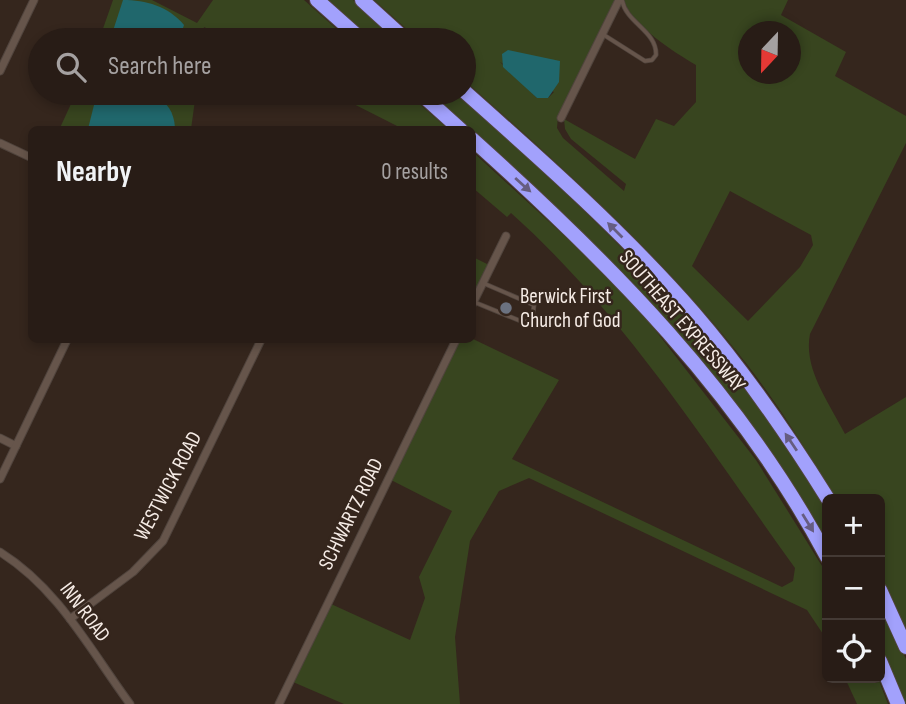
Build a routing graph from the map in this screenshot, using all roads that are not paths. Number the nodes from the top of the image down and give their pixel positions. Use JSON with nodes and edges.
{"nodes":[{"id":1,"x":34,"y":0,"type":"edge"},
{"id":2,"x":317,"y":0,"type":"edge"},
{"id":3,"x":362,"y":0,"type":"edge"},
{"id":4,"x":620,"y":0,"type":"edge"},
{"id":5,"x":348,"y":28,"type":"edge"},
{"id":6,"x":394,"y":28,"type":"edge"},
{"id":7,"x":602,"y":34,"type":"junction"},
{"id":8,"x":0,"y":71,"type":"edge"},
{"id":9,"x":476,"y":103,"type":"edge"},
{"id":10,"x":433,"y":105,"type":"edge"},
{"id":11,"x":561,"y":118,"type":"dead end"},
{"id":12,"x":457,"y":126,"type":"edge"},
{"id":13,"x":0,"y":143,"type":"edge"},
{"id":14,"x":476,"y":143,"type":"edge"},
{"id":15,"x":28,"y":156,"type":"edge"},
{"id":16,"x":506,"y":236,"type":"dead end"},
{"id":17,"x":483,"y":283,"type":"junction"},
{"id":18,"x":476,"y":298,"type":"edge"},
{"id":19,"x":476,"y":305,"type":"edge"},
{"id":20,"x":66,"y":343,"type":"edge"},
{"id":21,"x":260,"y":343,"type":"edge"},
{"id":22,"x":455,"y":343,"type":"edge"},
{"id":23,"x":0,"y":438,"type":"edge"},
{"id":24,"x":16,"y":446,"type":"junction"},
{"id":25,"x":0,"y":479,"type":"edge"},
{"id":26,"x":825,"y":494,"type":"edge"},
{"id":27,"x":822,"y":549,"type":"edge"},
{"id":28,"x":0,"y":552,"type":"edge"},
{"id":29,"x":885,"y":601,"type":"edge"},
{"id":30,"x":70,"y":619,"type":"junction"},
{"id":31,"x":906,"y":646,"type":"edge"},
{"id":32,"x":885,"y":673,"type":"edge"},
{"id":33,"x":130,"y":704,"type":"edge"},
{"id":34,"x":279,"y":704,"type":"edge"},
{"id":35,"x":898,"y":704,"type":"edge"}],
"edges":[{"from":1,"to":8,"type":"street"},
{"from":2,"to":5,"type":"highway"},
{"from":3,"to":6,"type":"highway"},
{"from":4,"to":7,"type":"street"},
{"from":4,"to":7,"type":"lane"},
{"from":7,"to":11,"type":"street"},
{"from":26,"to":9,"type":"highway","name":"SOUTHEAST EXPRESSWAY","one_way":true},
{"from":10,"to":12,"type":"highway"},
{"from":13,"to":15,"type":"street"},
{"from":14,"to":27,"type":"highway","name":"SOUTHEAST EXPRESSWAY","one_way":true},
{"from":16,"to":17,"type":"street"},
{"from":17,"to":18,"type":"street"},
{"from":17,"to":19,"type":"lane"},
{"from":20,"to":24,"type":"street"},
{"from":21,"to":30,"type":"street","name":"WESTWICK ROAD"},
{"from":22,"to":34,"type":"street","name":"SCHWARTZ ROAD"},
{"from":23,"to":24,"type":"street"},
{"from":24,"to":25,"type":"street"},
{"from":28,"to":30,"type":"street","name":"INN ROAD"},
{"from":29,"to":31,"type":"highway"},
{"from":30,"to":33,"type":"street","name":"INN ROAD"},
{"from":32,"to":35,"type":"highway"}]}
